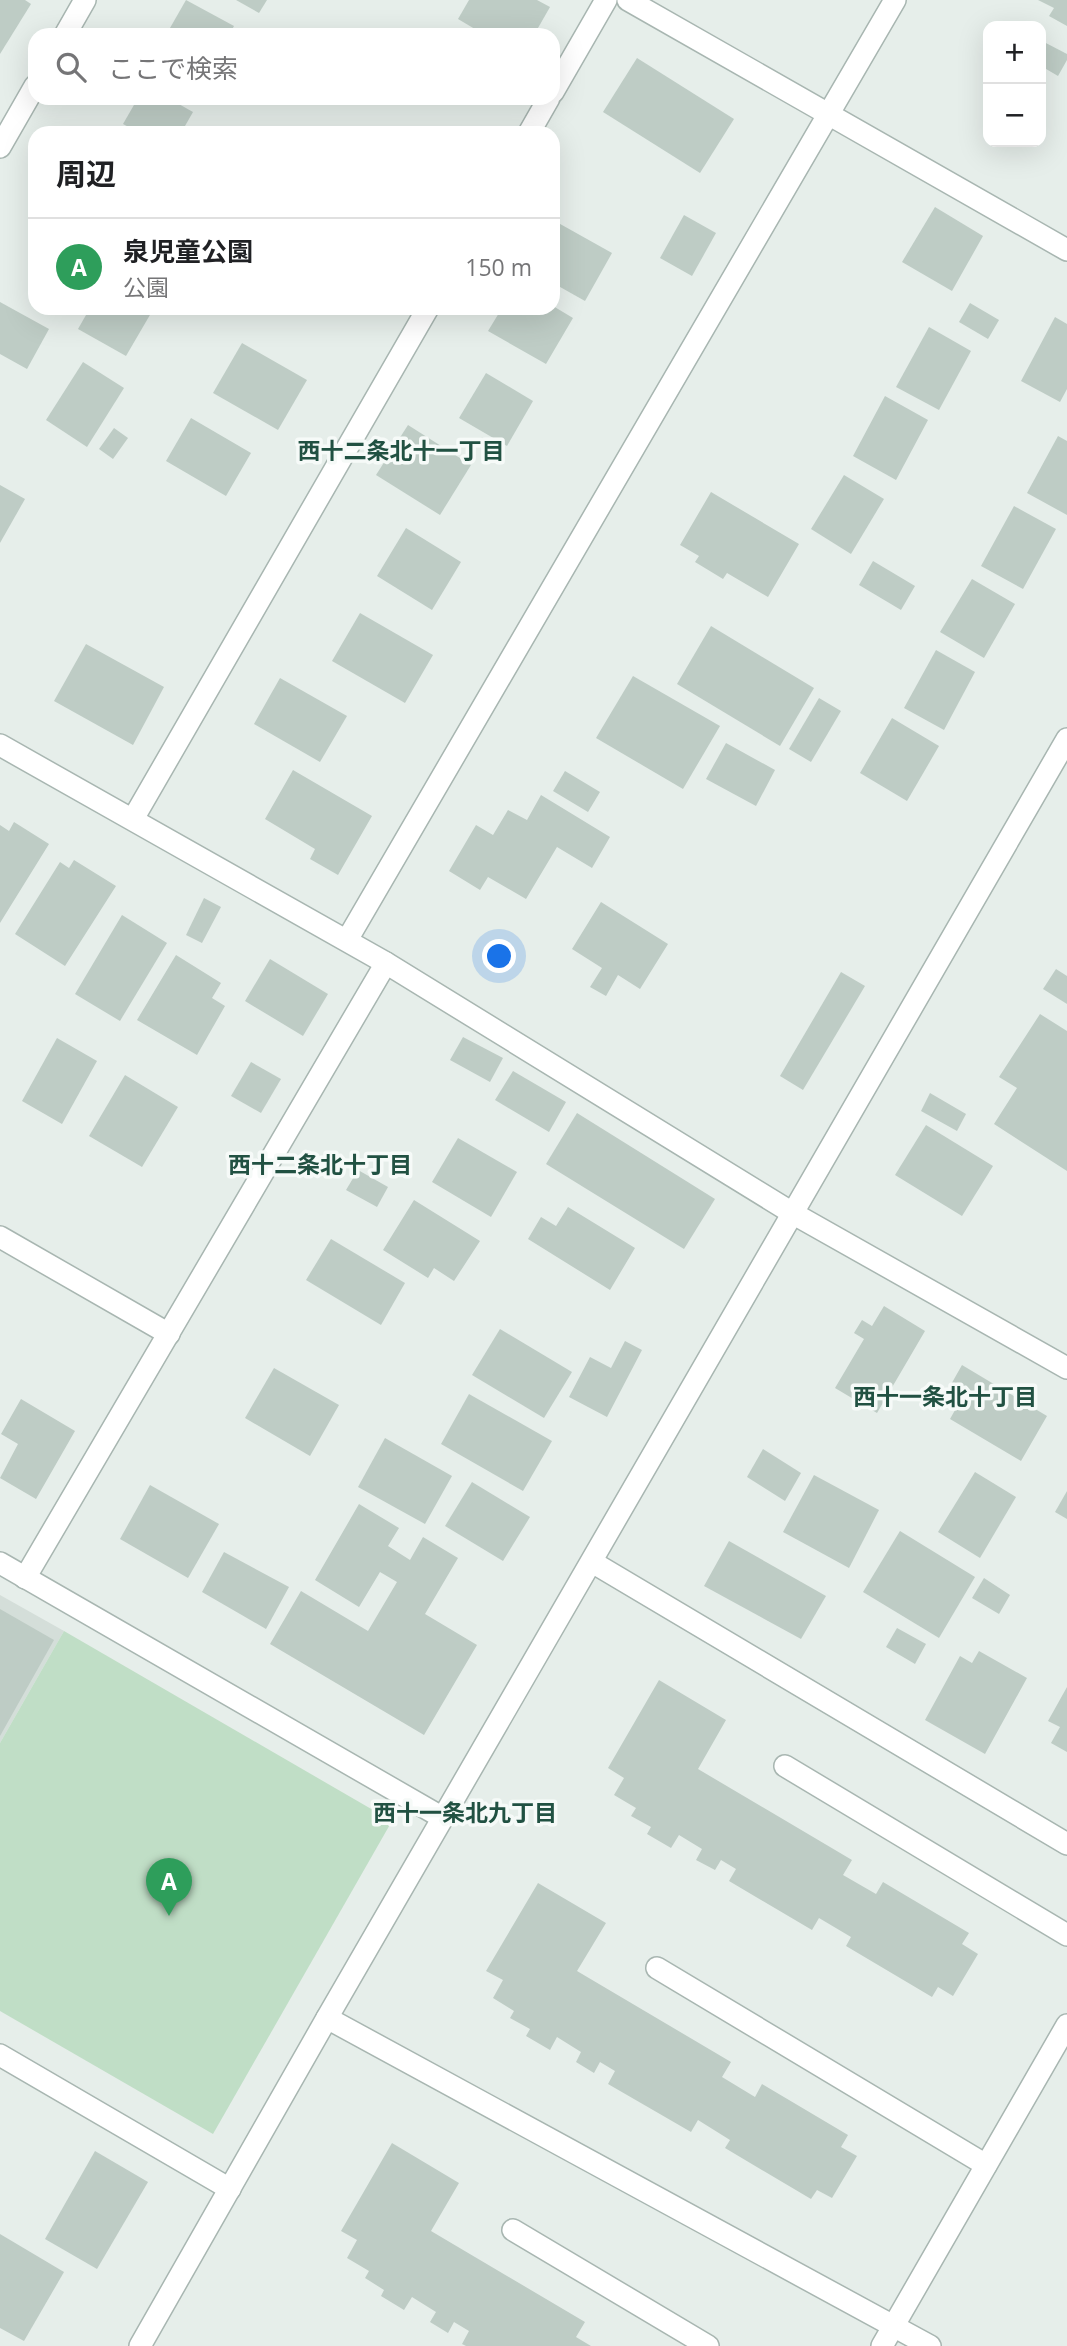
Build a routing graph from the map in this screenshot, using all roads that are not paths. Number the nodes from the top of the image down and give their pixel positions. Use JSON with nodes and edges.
{"nodes":[{"id":1,"x":85,"y":0,"type":"edge"},
{"id":2,"x":606,"y":0,"type":"edge"},
{"id":3,"x":628,"y":0,"type":"edge"},
{"id":4,"x":895,"y":0,"type":"edge"},
{"id":5,"x":69,"y":28,"type":"edge"},
{"id":6,"x":560,"y":80,"type":"edge"},
{"id":7,"x":28,"y":98,"type":"edge"},
{"id":8,"x":546,"y":105,"type":"edge"},
{"id":9,"x":828,"y":114,"type":"junction"},
{"id":10,"x":533,"y":126,"type":"edge"},
{"id":11,"x":0,"y":147,"type":"edge"},
{"id":12,"x":1067,"y":250,"type":"edge"},
{"id":13,"x":424,"y":315,"type":"edge"},
{"id":14,"x":1067,"y":739,"type":"edge"},
{"id":15,"x":0,"y":745,"type":"edge"},
{"id":16,"x":132,"y":820,"type":"junction"},
{"id":17,"x":347,"y":940,"type":"junction"},
{"id":18,"x":386,"y":963,"type":"junction"},
{"id":19,"x":794,"y":1214,"type":"junction"},
{"id":20,"x":0,"y":1237,"type":"edge"},
{"id":21,"x":169,"y":1334,"type":"junction"},
{"id":22,"x":1067,"y":1368,"type":"edge"},
{"id":23,"x":592,"y":1562,"type":"junction"},
{"id":24,"x":0,"y":1563,"type":"edge"},
{"id":25,"x":25,"y":1578,"type":"junction"},
{"id":26,"x":785,"y":1766,"type":"dead end"},
{"id":27,"x":443,"y":1818,"type":"junction"},
{"id":28,"x":1067,"y":1844,"type":"edge"},
{"id":29,"x":1067,"y":1935,"type":"edge"},
{"id":30,"x":657,"y":1968,"type":"dead end"},
{"id":31,"x":327,"y":2018,"type":"junction"},
{"id":32,"x":1067,"y":2025,"type":"edge"},
{"id":33,"x":0,"y":2055,"type":"edge"},
{"id":34,"x":986,"y":2165,"type":"junction"},
{"id":35,"x":230,"y":2189,"type":"junction"},
{"id":36,"x":513,"y":2230,"type":"dead end"},
{"id":37,"x":894,"y":2325,"type":"junction"},
{"id":38,"x":140,"y":2346,"type":"edge"},
{"id":39,"x":708,"y":2346,"type":"edge"},
{"id":40,"x":882,"y":2346,"type":"edge"},
{"id":41,"x":930,"y":2346,"type":"edge"}],
"edges":[{"from":1,"to":5,"type":"street"},
{"from":2,"to":6,"type":"street"},
{"from":3,"to":9,"type":"street"},
{"from":4,"to":9,"type":"street"},
{"from":7,"to":11,"type":"street"},
{"from":8,"to":10,"type":"street"},
{"from":9,"to":12,"type":"street"},
{"from":9,"to":17,"type":"street"},
{"from":13,"to":16,"type":"street"},
{"from":14,"to":19,"type":"street"},
{"from":15,"to":16,"type":"street"},
{"from":16,"to":17,"type":"street"},
{"from":17,"to":18,"type":"street"},
{"from":18,"to":19,"type":"street"},
{"from":18,"to":21,"type":"street"},
{"from":19,"to":22,"type":"street"},
{"from":19,"to":23,"type":"street"},
{"from":20,"to":21,"type":"street"},
{"from":21,"to":25,"type":"street"},
{"from":23,"to":27,"type":"street"},
{"from":23,"to":28,"type":"street"},
{"from":24,"to":25,"type":"street"},
{"from":25,"to":27,"type":"street"},
{"from":26,"to":29,"type":"street"},
{"from":27,"to":31,"type":"street"},
{"from":30,"to":34,"type":"street"},
{"from":31,"to":35,"type":"street"},
{"from":31,"to":37,"type":"street"},
{"from":32,"to":34,"type":"street"},
{"from":33,"to":35,"type":"street"},
{"from":34,"to":37,"type":"street"},
{"from":35,"to":38,"type":"street"},
{"from":36,"to":39,"type":"street"},
{"from":37,"to":40,"type":"street"},
{"from":37,"to":41,"type":"street"}]}
